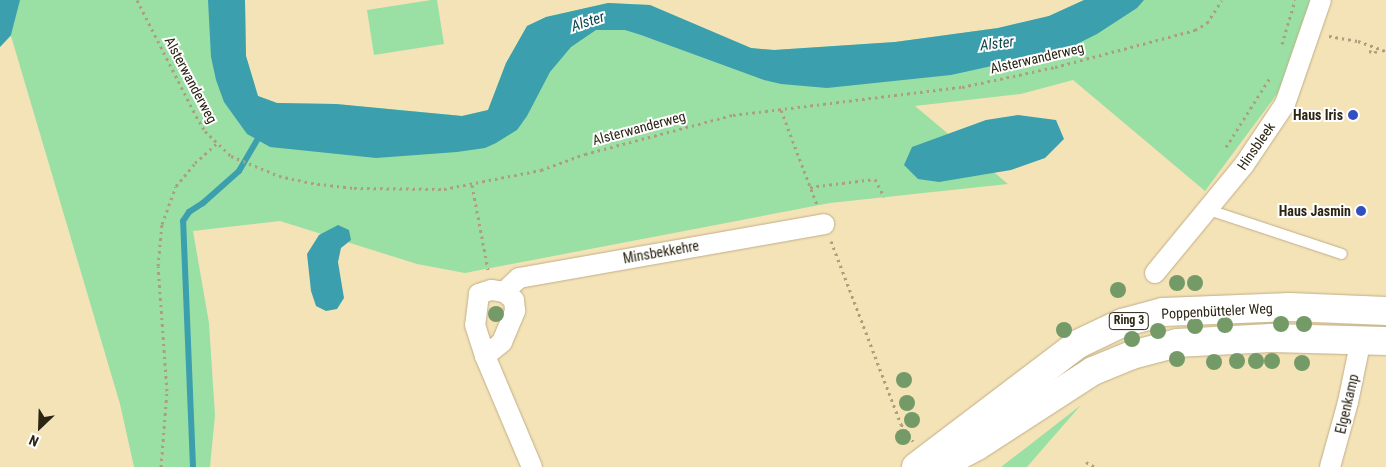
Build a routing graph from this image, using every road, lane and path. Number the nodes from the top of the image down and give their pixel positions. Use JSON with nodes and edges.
{"nodes":[{"id":1,"x":137,"y":0,"type":"edge"},
{"id":2,"x":1222,"y":0,"type":"edge"},
{"id":3,"x":1295,"y":0,"type":"edge"},
{"id":4,"x":1322,"y":0,"type":"edge"},
{"id":5,"x":1309,"y":31,"type":"junction"},
{"id":6,"x":1281,"y":46,"type":"dead end"},
{"id":7,"x":1376,"y":48,"type":"junction"},
{"id":8,"x":1369,"y":51,"type":"dead end"},
{"id":9,"x":1386,"y":51,"type":"edge"},
{"id":10,"x":1273,"y":74,"type":"dead end"},
{"id":11,"x":781,"y":110,"type":"junction"},
{"id":12,"x":217,"y":143,"type":"junction"},
{"id":13,"x":1226,"y":147,"type":"dead end"},
{"id":14,"x":472,"y":185,"type":"junction"},
{"id":15,"x":810,"y":187,"type":"junction"},
{"id":16,"x":884,"y":197,"type":"dead end"},
{"id":17,"x":1206,"y":210,"type":"junction"},
{"id":18,"x":824,"y":224,"type":"junction"},
{"id":19,"x":1342,"y":254,"type":"dead end"},
{"id":20,"x":1155,"y":273,"type":"dead end"},
{"id":21,"x":498,"y":291,"type":"junction"},
{"id":22,"x":1386,"y":311,"type":"edge"},
{"id":23,"x":1374,"y":340,"type":"edge"},
{"id":24,"x":485,"y":356,"type":"junction"},
{"id":25,"x":1086,"y":462,"type":"dead end"},
{"id":26,"x":926,"y":464,"type":"edge"},
{"id":27,"x":160,"y":467,"type":"edge"},
{"id":28,"x":532,"y":467,"type":"edge"},
{"id":29,"x":1095,"y":467,"type":"edge"},
{"id":30,"x":1330,"y":467,"type":"edge"}],
"edges":[{"from":1,"to":12,"type":"path","name":"Alsterwanderweg"},
{"from":2,"to":11,"type":"path","name":"Alsterwanderweg"},
{"from":3,"to":6,"type":"path"},
{"from":4,"to":5,"type":"street","name":"Hinsbleek"},
{"from":5,"to":7,"type":"path"},
{"from":5,"to":17,"type":"street","name":"Hinsbleek"},
{"from":7,"to":8,"type":"path"},
{"from":7,"to":9,"type":"path"},
{"from":10,"to":13,"type":"path"},
{"from":11,"to":14,"type":"path","name":"Alsterwanderweg"},
{"from":11,"to":15,"type":"path"},
{"from":12,"to":14,"type":"path","name":"Alsterwanderweg"},
{"from":12,"to":27,"type":"path"},
{"from":14,"to":21,"type":"path"},
{"from":15,"to":16,"type":"path"},
{"from":15,"to":18,"type":"path"},
{"from":17,"to":19,"type":"lane"},
{"from":17,"to":20,"type":"street","name":"Hinsbleek"},
{"from":18,"to":21,"type":"street","name":"Minsbekkehre"},
{"from":18,"to":26,"type":"path"},
{"from":21,"to":24,"type":"street","name":"Minsbekkehre"},
{"from":21,"to":24,"type":"street"},
{"from":22,"to":26,"type":"main road","name":"Poppenbütteler Weg","number":"Ring 3"},
{"from":23,"to":26,"type":"main road","number":"Ring 3"},
{"from":23,"to":30,"type":"street","name":"Elgenkamp"},
{"from":24,"to":28,"type":"street","name":"Minsbekkehre"},
{"from":25,"to":29,"type":"path"}]}
